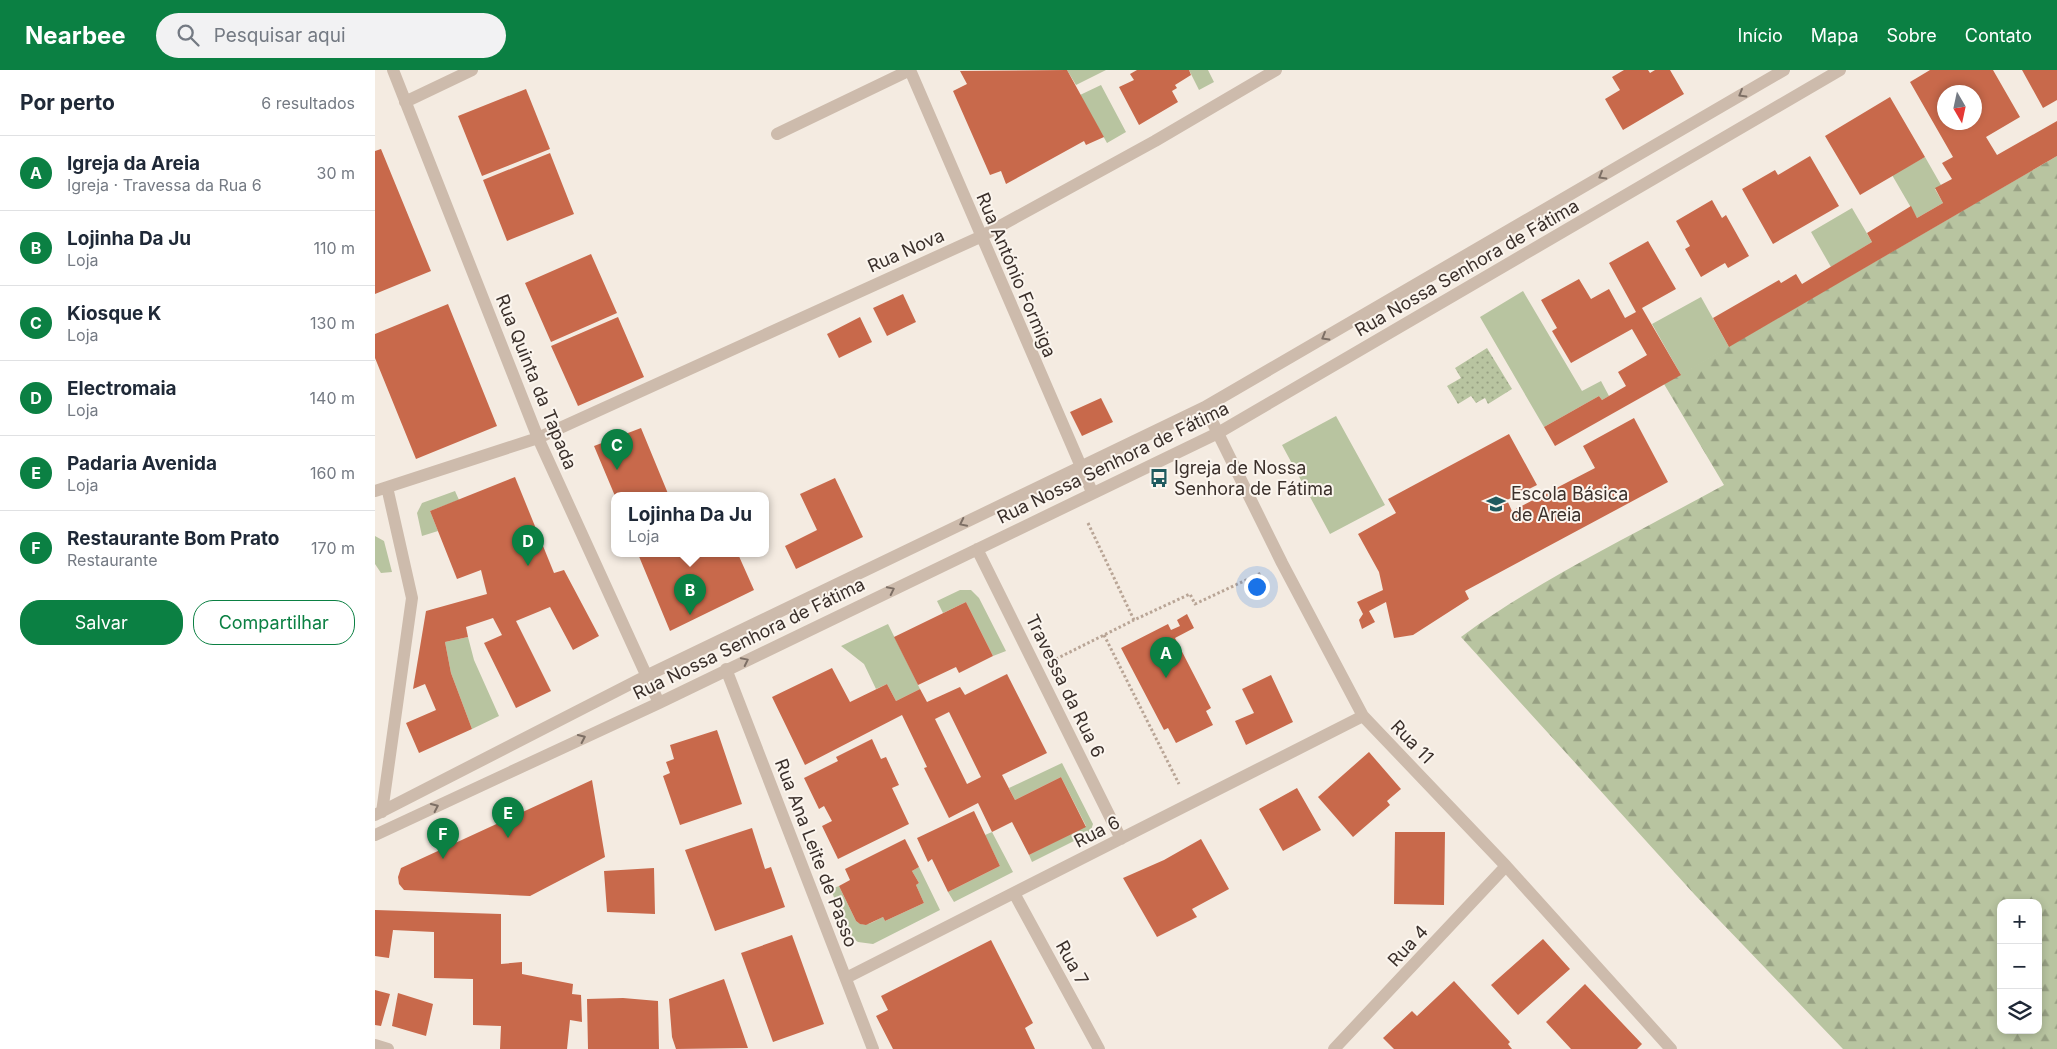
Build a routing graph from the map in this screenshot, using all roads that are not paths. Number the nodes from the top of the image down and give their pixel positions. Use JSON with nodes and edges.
{"nodes":[{"id":1,"x":393,"y":70,"type":"edge"},
{"id":2,"x":472,"y":70,"type":"edge"},
{"id":3,"x":910,"y":70,"type":"edge"},
{"id":4,"x":1276,"y":70,"type":"edge"},
{"id":5,"x":1784,"y":70,"type":"edge"},
{"id":6,"x":1840,"y":70,"type":"edge"},
{"id":7,"x":405,"y":102,"type":"junction"},
{"id":8,"x":777,"y":134,"type":"dead end"},
{"id":9,"x":980,"y":237,"type":"junction"},
{"id":10,"x":1205,"y":407,"type":"junction"},
{"id":11,"x":1218,"y":433,"type":"junction"},
{"id":12,"x":538,"y":438,"type":"junction"},
{"id":13,"x":1080,"y":465,"type":"junction"},
{"id":14,"x":381,"y":489,"type":"edge"},
{"id":15,"x":1092,"y":492,"type":"junction"},
{"id":16,"x":977,"y":548,"type":"junction"},
{"id":17,"x":726,"y":669,"type":"junction"},
{"id":18,"x":646,"y":676,"type":"junction"},
{"id":19,"x":659,"y":703,"type":"junction"},
{"id":20,"x":1363,"y":716,"type":"junction"},
{"id":21,"x":378,"y":814,"type":"edge"},
{"id":22,"x":375,"y":835,"type":"edge"},
{"id":23,"x":1121,"y":838,"type":"junction"},
{"id":24,"x":1506,"y":866,"type":"junction"},
{"id":25,"x":1014,"y":894,"type":"junction"},
{"id":26,"x":846,"y":978,"type":"junction"},
{"id":27,"x":375,"y":1046,"type":"edge"},
{"id":28,"x":1341,"y":1047,"type":"edge"},
{"id":29,"x":870,"y":1048,"type":"edge"},
{"id":30,"x":388,"y":1049,"type":"edge"},
{"id":31,"x":1099,"y":1049,"type":"edge"},
{"id":32,"x":1671,"y":1049,"type":"edge"}],
"edges":[{"from":1,"to":7,"type":"street","name":"Rua Quinta da Tapada"},
{"from":2,"to":7,"type":"street"},
{"from":3,"to":8,"type":"street"},
{"from":3,"to":9,"type":"street","name":"Rua António Formiga"},
{"from":4,"to":9,"type":"street","name":"Rua Nova"},
{"from":5,"to":10,"type":"street","name":"Rua Nossa Senhora de Fátima","one_way":true},
{"from":6,"to":11,"type":"street","name":"Rua Nossa Senhora de Fátima"},
{"from":7,"to":12,"type":"street","name":"Rua Quinta da Tapada"},
{"from":9,"to":12,"type":"street","name":"Rua Nova"},
{"from":9,"to":13,"type":"street","name":"Rua António Formiga"},
{"from":10,"to":11,"type":"street","name":"Rua 11"},
{"from":10,"to":13,"type":"street","name":"Rua Nossa Senhora de Fátima"},
{"from":11,"to":15,"type":"street","name":"Rua Nossa Senhora de Fátima"},
{"from":11,"to":20,"type":"street","name":"Rua 11"},
{"from":12,"to":14,"type":"street","name":"Rua Nova"},
{"from":12,"to":18,"type":"street","name":"Rua Quinta da Tapada"},
{"from":13,"to":15,"type":"street","name":"Rua António Formiga"},
{"from":13,"to":18,"type":"street","name":"Rua Nossa Senhora de Fátima","one_way":true},
{"from":14,"to":21,"type":"street"},
{"from":15,"to":16,"type":"street","name":"Rua Nossa Senhora de Fátima"},
{"from":17,"to":16,"type":"street","name":"Rua Nossa Senhora de Fátima","one_way":true},
{"from":16,"to":23,"type":"street","name":"Travessa da Rua 6"},
{"from":17,"to":19,"type":"street","name":"Rua Nossa Senhora de Fátima"},
{"from":17,"to":26,"type":"street","name":"Rua Ana Leite de Passo"},
{"from":18,"to":19,"type":"street","name":"Rua Quinta da Tapada"},
{"from":18,"to":21,"type":"street","name":"Rua Nossa Senhora de Fátima"},
{"from":22,"to":19,"type":"street","name":"Rua Nossa Senhora de Fátima","one_way":true},
{"from":20,"to":23,"type":"street","name":"Rua 6"},
{"from":20,"to":24,"type":"street","name":"Rua 11"},
{"from":23,"to":25,"type":"street","name":"Rua 6"},
{"from":24,"to":28,"type":"street","name":"Rua 4"},
{"from":24,"to":32,"type":"street","name":"Rua 11"},
{"from":25,"to":26,"type":"street","name":"Rua 6"},
{"from":25,"to":31,"type":"street","name":"Rua 7"},
{"from":26,"to":29,"type":"street","name":"Rua Ana Leite de Passo"},
{"from":27,"to":30,"type":"street"}]}
